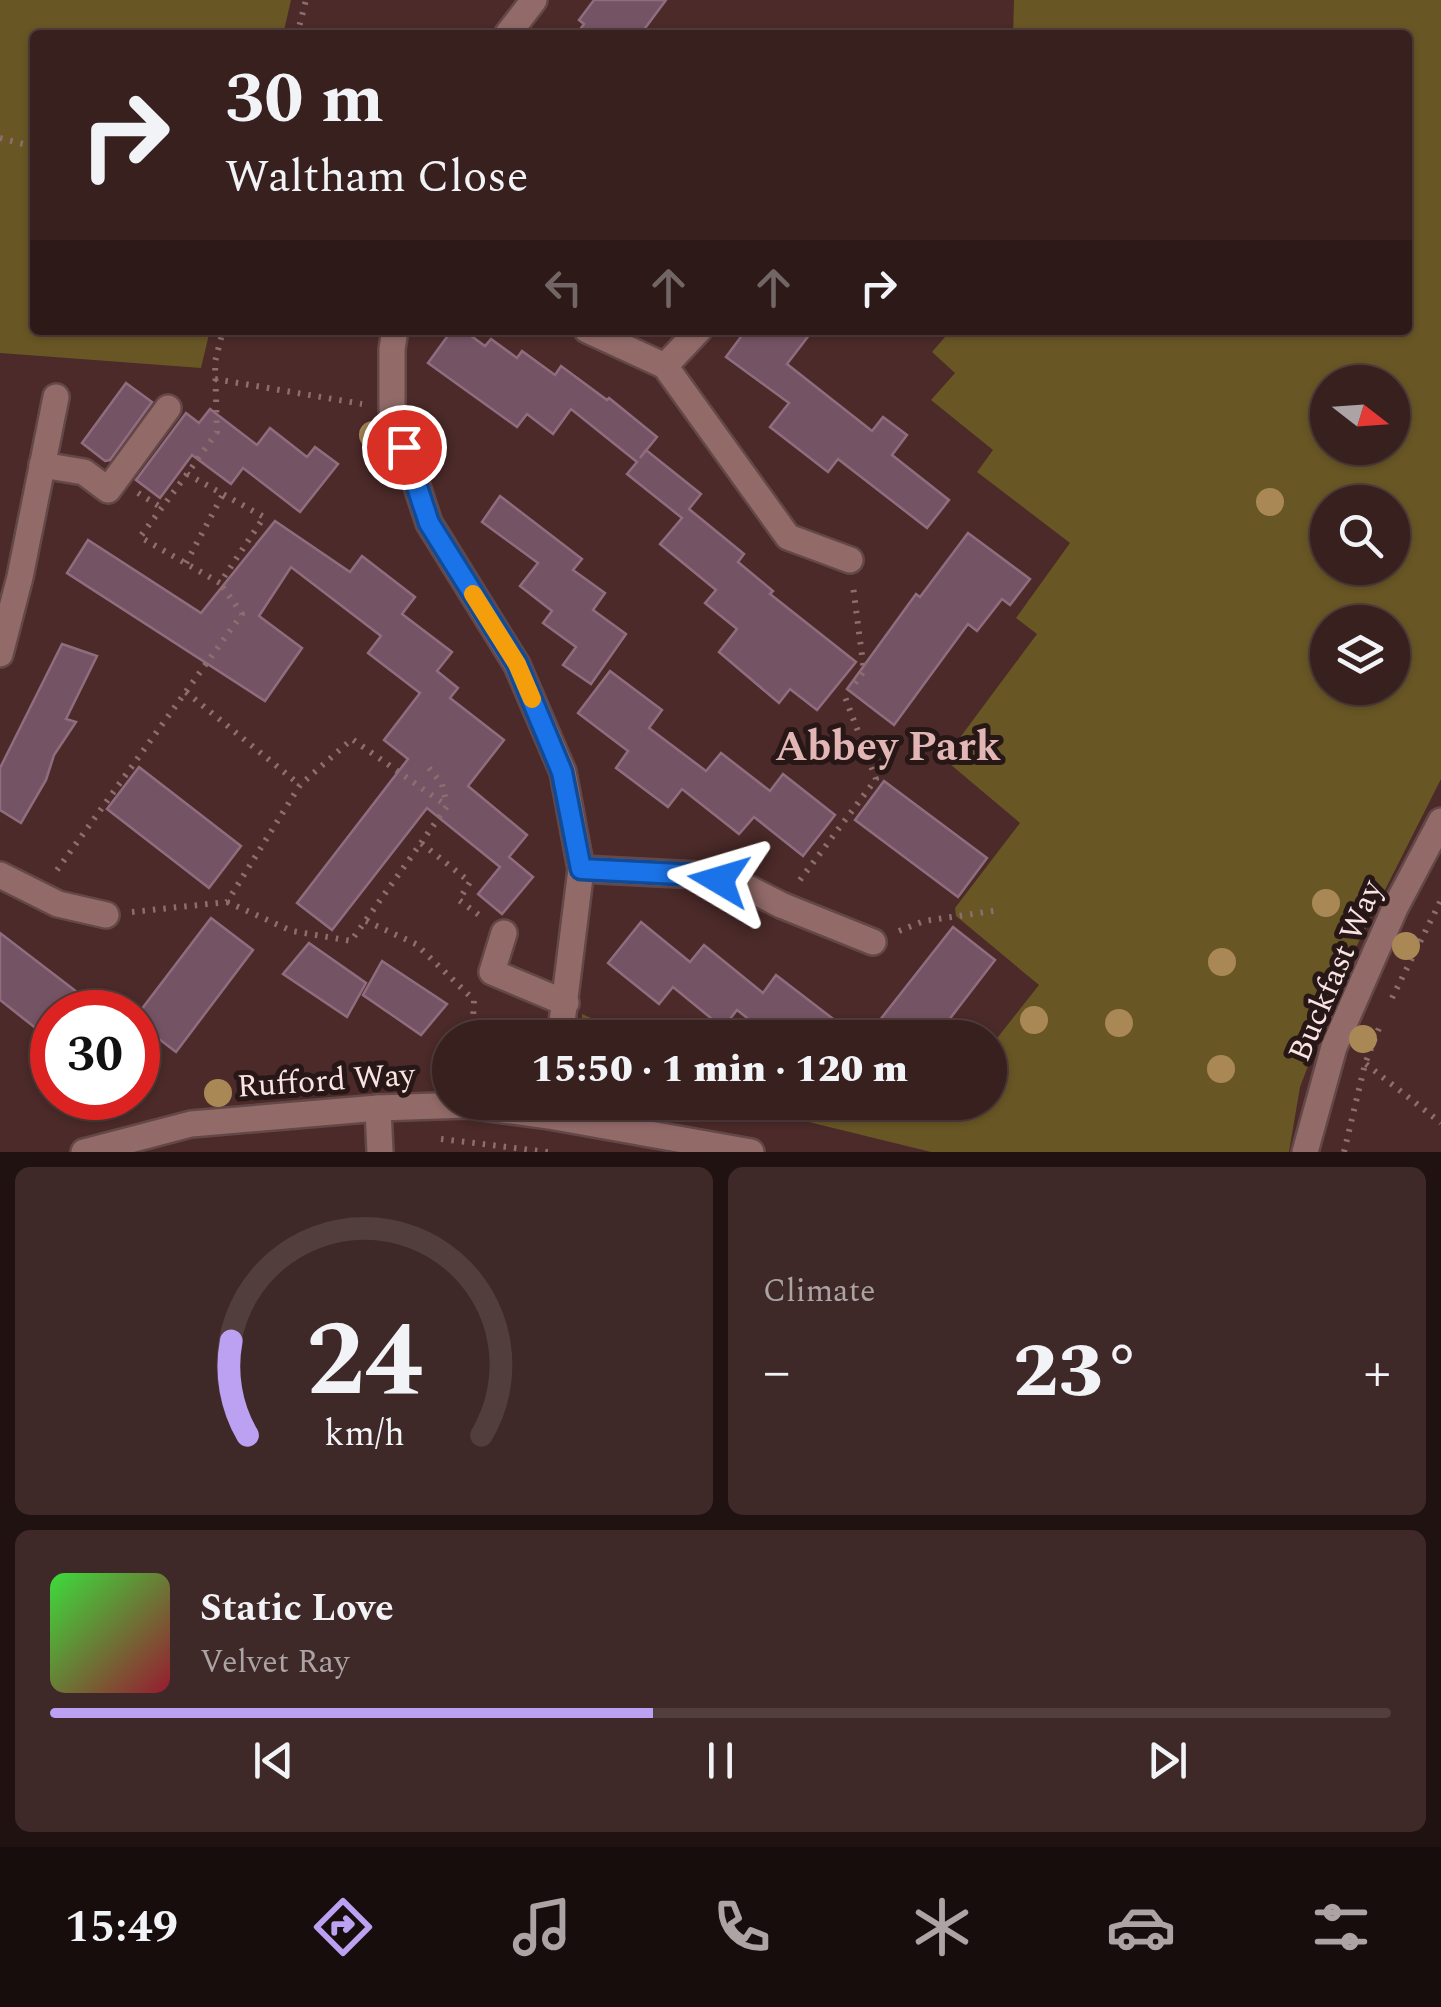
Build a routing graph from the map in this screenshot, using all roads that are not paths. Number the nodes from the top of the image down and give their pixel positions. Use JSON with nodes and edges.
{"nodes":[{"id":1,"x":534,"y":0,"type":"edge"},
{"id":2,"x":511,"y":30,"type":"edge"},
{"id":3,"x":394,"y":335,"type":"edge"},
{"id":4,"x":598,"y":335,"type":"edge"},
{"id":5,"x":694,"y":335,"type":"edge"},
{"id":6,"x":665,"y":366,"type":"junction"},
{"id":7,"x":56,"y":396,"type":"dead end"},
{"id":8,"x":168,"y":408,"type":"dead end"},
{"id":9,"x":42,"y":465,"type":"junction"},
{"id":10,"x":850,"y":560,"type":"road end"},
{"id":11,"x":10,"y":574,"type":"edge"},
{"id":12,"x":0,"y":654,"type":"edge"},
{"id":13,"x":1441,"y":821,"type":"edge"},
{"id":14,"x":581,"y":869,"type":"junction"},
{"id":15,"x":0,"y":875,"type":"edge"},
{"id":16,"x":106,"y":915,"type":"road end"},
{"id":17,"x":504,"y":933,"type":"road end"},
{"id":18,"x":873,"y":942,"type":"road end"},
{"id":19,"x":566,"y":1003,"type":"junction"},
{"id":20,"x":563,"y":1020,"type":"edge"},
{"id":21,"x":432,"y":1106,"type":"edge"},
{"id":22,"x":378,"y":1108,"type":"junction"},
{"id":23,"x":599,"y":1120,"type":"edge"},
{"id":24,"x":738,"y":1151,"type":"edge"},
{"id":25,"x":84,"y":1152,"type":"edge"},
{"id":26,"x":380,"y":1152,"type":"edge"},
{"id":27,"x":1305,"y":1152,"type":"edge"}],
"edges":[{"from":1,"to":2,"type":"street"},
{"from":3,"to":14,"type":"street"},
{"from":4,"to":6,"type":"street"},
{"from":5,"to":6,"type":"street"},
{"from":6,"to":10,"type":"street"},
{"from":7,"to":9,"type":"street"},
{"from":8,"to":9,"type":"street"},
{"from":9,"to":11,"type":"street"},
{"from":11,"to":12,"type":"street"},
{"from":13,"to":27,"type":"street","name":"Buckfast Way"},
{"from":14,"to":18,"type":"street"},
{"from":14,"to":19,"type":"street"},
{"from":15,"to":16,"type":"street"},
{"from":17,"to":19,"type":"street"},
{"from":19,"to":20,"type":"street"},
{"from":21,"to":22,"type":"street","name":"Rufford Way"},
{"from":22,"to":25,"type":"street","name":"Rufford Way"},
{"from":22,"to":26,"type":"street"},
{"from":23,"to":24,"type":"street","name":"Rufford Way"}]}
